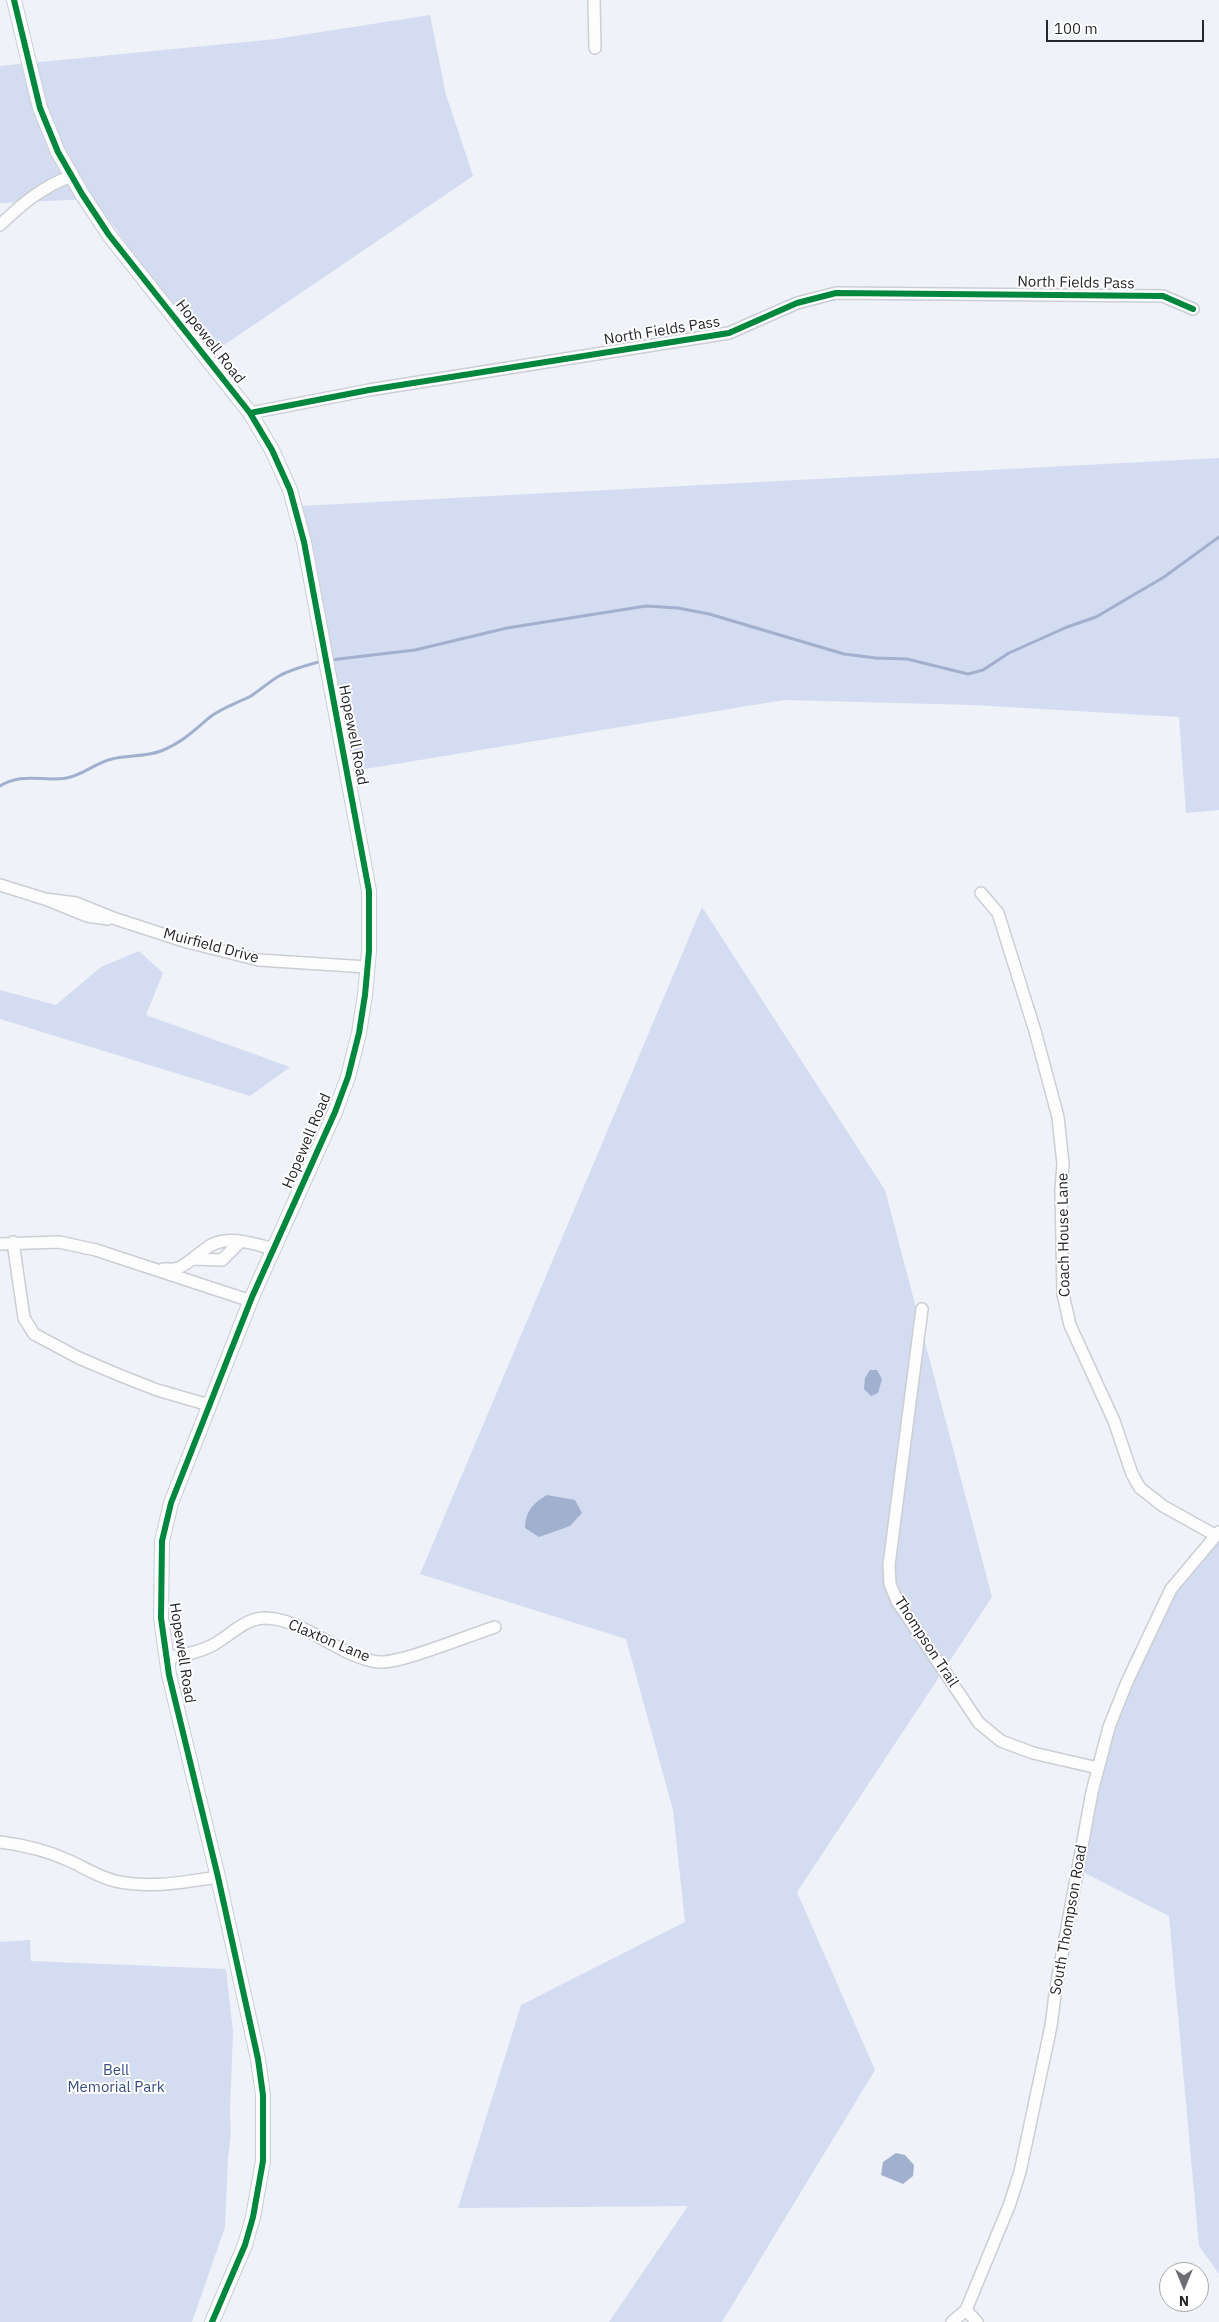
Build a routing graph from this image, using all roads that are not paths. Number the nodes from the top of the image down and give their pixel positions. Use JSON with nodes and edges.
{"nodes":[{"id":1,"x":14,"y":0,"type":"edge"},
{"id":2,"x":18,"y":0,"type":"edge"},
{"id":3,"x":594,"y":0,"type":"edge"},
{"id":4,"x":19,"y":15,"type":"junction"},
{"id":5,"x":594,"y":48,"type":"dead end"},
{"id":6,"x":72,"y":176,"type":"junction"},
{"id":7,"x":0,"y":225,"type":"edge"},
{"id":8,"x":1192,"y":309,"type":"dead end"},
{"id":9,"x":250,"y":413,"type":"junction"},
{"id":10,"x":0,"y":885,"type":"edge"},
{"id":11,"x":981,"y":893,"type":"dead end"},
{"id":12,"x":368,"y":967,"type":"junction"},
{"id":13,"x":13,"y":1242,"type":"junction"},
{"id":14,"x":240,"y":1242,"type":"junction"},
{"id":15,"x":0,"y":1244,"type":"edge"},
{"id":16,"x":274,"y":1249,"type":"junction"},
{"id":17,"x":192,"y":1259,"type":"junction"},
{"id":18,"x":154,"y":1268,"type":"junction"},
{"id":19,"x":251,"y":1301,"type":"junction"},
{"id":20,"x":922,"y":1309,"type":"dead end"},
{"id":21,"x":209,"y":1405,"type":"junction"},
{"id":22,"x":1217,"y":1534,"type":"edge"},
{"id":23,"x":494,"y":1627,"type":"dead end"},
{"id":24,"x":167,"y":1658,"type":"junction"},
{"id":25,"x":1098,"y":1768,"type":"junction"},
{"id":26,"x":0,"y":1842,"type":"edge"},
{"id":27,"x":218,"y":1877,"type":"junction"},
{"id":28,"x":966,"y":2310,"type":"junction"},
{"id":29,"x":212,"y":2322,"type":"edge"},
{"id":30,"x":952,"y":2322,"type":"edge"},
{"id":31,"x":976,"y":2322,"type":"edge"}],
"edges":[{"from":1,"to":4,"type":"street","name":"Hopewell Road"},
{"from":2,"to":4,"type":"street","name":"Hopewell Road"},
{"from":3,"to":5,"type":"street"},
{"from":4,"to":6,"type":"street","name":"Hopewell Road"},
{"from":6,"to":7,"type":"street"},
{"from":6,"to":9,"type":"street","name":"Hopewell Road"},
{"from":8,"to":9,"type":"street","name":"North Fields Pass"},
{"from":9,"to":12,"type":"street","name":"Hopewell Road"},
{"from":10,"to":12,"type":"street","name":"Muirfield Drive"},
{"from":11,"to":22,"type":"street","name":"Coach House Lane"},
{"from":12,"to":16,"type":"street","name":"Hopewell Road"},
{"from":13,"to":15,"type":"street"},
{"from":13,"to":18,"type":"street"},
{"from":13,"to":21,"type":"street"},
{"from":14,"to":16,"type":"street"},
{"from":14,"to":17,"type":"street"},
{"from":14,"to":17,"type":"street"},
{"from":16,"to":19,"type":"street","name":"Hopewell Road"},
{"from":17,"to":18,"type":"street"},
{"from":18,"to":19,"type":"street"},
{"from":19,"to":21,"type":"street","name":"Hopewell Road"},
{"from":20,"to":25,"type":"street","name":"Thompson Trail"},
{"from":21,"to":24,"type":"street","name":"Hopewell Road"},
{"from":22,"to":25,"type":"street","name":"South Thompson Road"},
{"from":23,"to":24,"type":"street","name":"Claxton Lane"},
{"from":24,"to":27,"type":"street","name":"Hopewell Road"},
{"from":25,"to":28,"type":"street","name":"South Thompson Road"},
{"from":26,"to":27,"type":"street"},
{"from":27,"to":29,"type":"street","name":"Hopewell Road"},
{"from":28,"to":30,"type":"street","name":"South Thompson Road"},
{"from":28,"to":31,"type":"street"}]}
